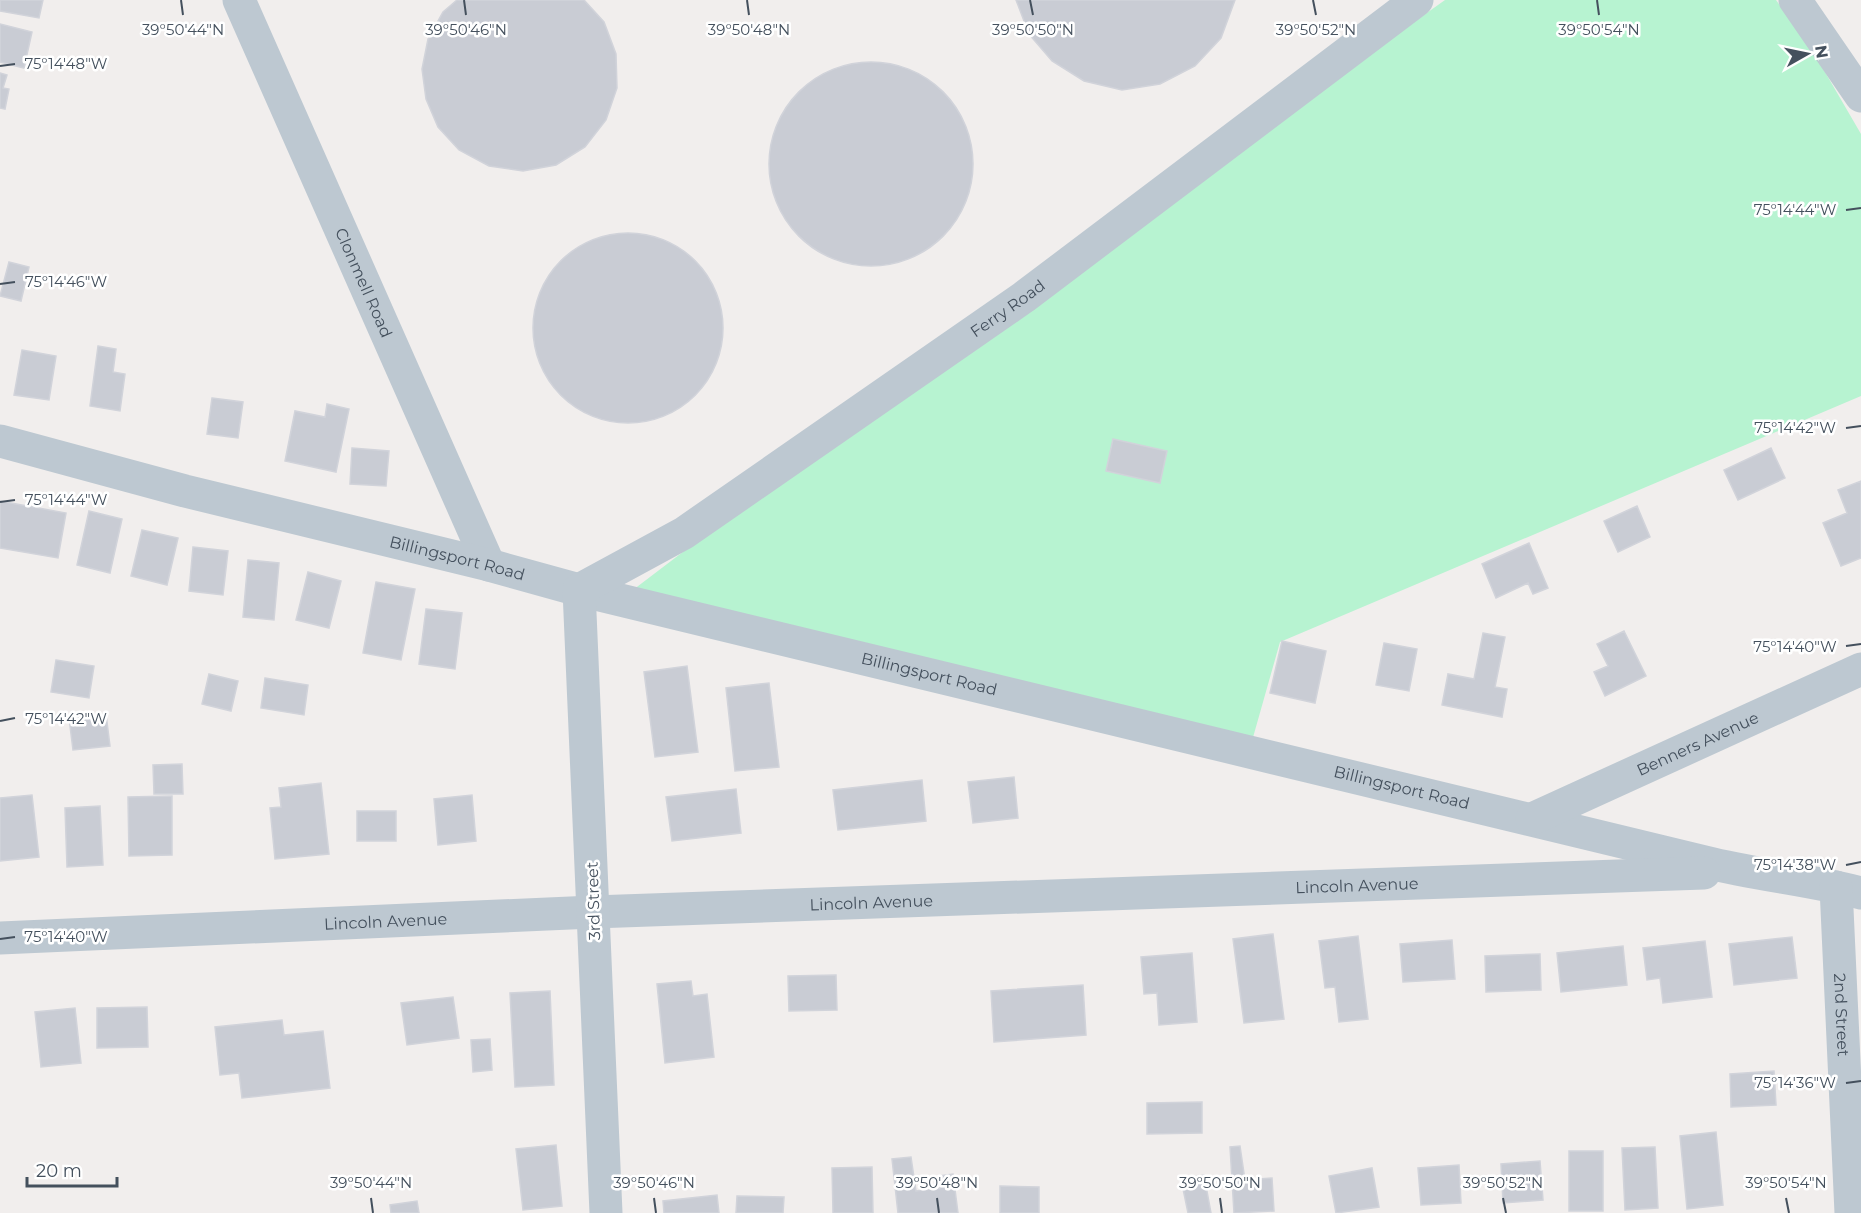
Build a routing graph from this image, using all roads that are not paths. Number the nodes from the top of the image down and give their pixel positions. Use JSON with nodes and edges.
{"nodes":[{"id":1,"x":239,"y":0,"type":"edge"},
{"id":2,"x":1417,"y":0,"type":"edge"},
{"id":3,"x":1795,"y":0,"type":"edge"},
{"id":4,"x":1861,"y":96,"type":"edge"},
{"id":5,"x":0,"y":441,"type":"edge"},
{"id":6,"x":489,"y":565,"type":"junction"},
{"id":7,"x":579,"y":590,"type":"junction"},
{"id":8,"x":1861,"y":669,"type":"edge"},
{"id":9,"x":1532,"y":819,"type":"junction"},
{"id":10,"x":1742,"y":871,"type":"junction"},
{"id":11,"x":1849,"y":890,"type":"edge"},
{"id":12,"x":593,"y":912,"type":"junction"},
{"id":13,"x":0,"y":938,"type":"edge"},
{"id":14,"x":606,"y":1213,"type":"edge"},
{"id":15,"x":1851,"y":1213,"type":"edge"}],
"edges":[{"from":1,"to":6,"type":"street","name":"Clonmell Road"},
{"from":2,"to":7,"type":"street","name":"Ferry Road"},
{"from":3,"to":4,"type":"street"},
{"from":5,"to":6,"type":"street","name":"Billingsport Road"},
{"from":6,"to":7,"type":"street","name":"Billingsport Road"},
{"from":7,"to":9,"type":"street","name":"Billingsport Road"},
{"from":7,"to":12,"type":"street","name":"3rd Street"},
{"from":8,"to":9,"type":"street","name":"Benners Avenue"},
{"from":9,"to":10,"type":"street","name":"Billingsport Road"},
{"from":10,"to":11,"type":"street","name":"Billingsport Road"},
{"from":10,"to":12,"type":"street","name":"Lincoln Avenue"},
{"from":11,"to":15,"type":"street","name":"2nd Street"},
{"from":12,"to":13,"type":"street","name":"Lincoln Avenue"},
{"from":12,"to":14,"type":"street","name":"3rd Street"}]}
